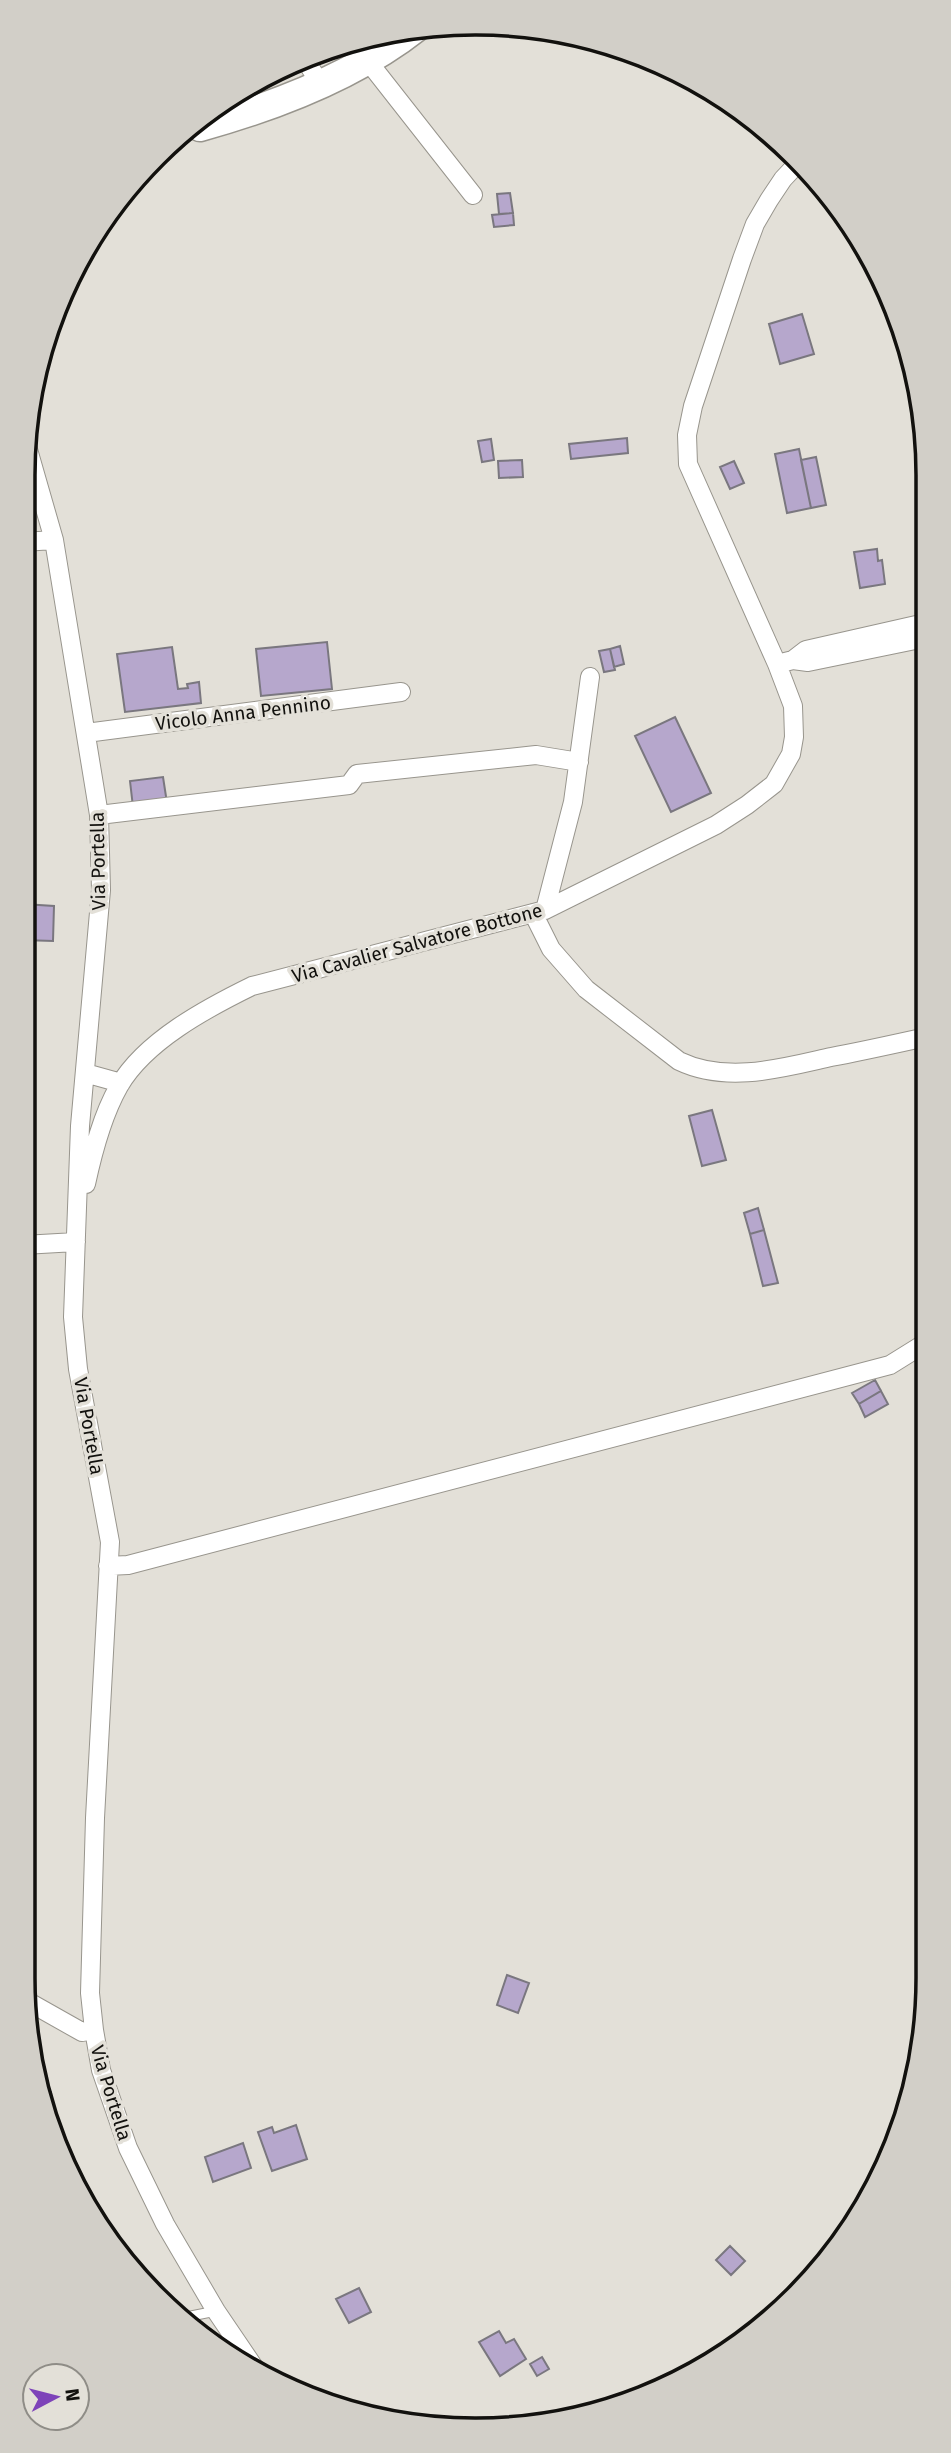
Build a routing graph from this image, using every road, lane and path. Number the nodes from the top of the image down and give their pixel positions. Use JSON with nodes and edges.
{"nodes":[{"id":1,"x":399,"y":42,"type":"edge"},
{"id":2,"x":367,"y":60,"type":"junction"},
{"id":3,"x":314,"y":74,"type":"edge"},
{"id":4,"x":210,"y":124,"type":"edge"},
{"id":5,"x":792,"y":169,"type":"edge"},
{"id":6,"x":473,"y":195,"type":"dead end"},
{"id":7,"x":35,"y":474,"type":"edge"},
{"id":8,"x":54,"y":540,"type":"junction"},
{"id":9,"x":35,"y":541,"type":"edge"},
{"id":10,"x":916,"y":625,"type":"edge"},
{"id":11,"x":916,"y":640,"type":"edge"},
{"id":12,"x":785,"y":662,"type":"junction"},
{"id":13,"x":590,"y":677,"type":"dead end"},
{"id":14,"x":401,"y":692,"type":"dead end"},
{"id":15,"x":86,"y":733,"type":"junction"},
{"id":16,"x":579,"y":762,"type":"junction"},
{"id":17,"x":99,"y":816,"type":"junction"},
{"id":18,"x":539,"y":912,"type":"junction"},
{"id":19,"x":916,"y":1039,"type":"edge"},
{"id":20,"x":85,"y":1073,"type":"junction"},
{"id":21,"x":121,"y":1083,"type":"junction"},
{"id":22,"x":77,"y":1221,"type":"junction"},
{"id":23,"x":76,"y":1242,"type":"junction"},
{"id":24,"x":35,"y":1244,"type":"edge"},
{"id":25,"x":916,"y":1349,"type":"edge"},
{"id":26,"x":108,"y":1566,"type":"junction"},
{"id":27,"x":36,"y":2006,"type":"edge"},
{"id":28,"x":94,"y":2030,"type":"junction"},
{"id":29,"x":216,"y":2311,"type":"junction"},
{"id":30,"x":194,"y":2316,"type":"edge"},
{"id":31,"x":244,"y":2352,"type":"edge"}],
"edges":[{"from":1,"to":2,"type":"main road"},
{"from":2,"to":3,"type":"main road"},
{"from":2,"to":6,"type":"street"},
{"from":3,"to":4,"type":"main road"},
{"from":5,"to":12,"type":"street","name":"Via Cavalier Salvatore Bottone"},
{"from":7,"to":8,"type":"street","name":"Via Portella"},
{"from":8,"to":9,"type":"street"},
{"from":8,"to":15,"type":"street","name":"Via Portella"},
{"from":10,"to":12,"type":"street"},
{"from":11,"to":12,"type":"street"},
{"from":12,"to":18,"type":"street","name":"Via Cavalier Salvatore Bottone"},
{"from":13,"to":16,"type":"street"},
{"from":14,"to":15,"type":"street","name":"Vicolo Anna Pennino"},
{"from":15,"to":17,"type":"street","name":"Via Portella"},
{"from":16,"to":17,"type":"street"},
{"from":16,"to":18,"type":"street"},
{"from":17,"to":20,"type":"street","name":"Via Portella"},
{"from":18,"to":19,"type":"street"},
{"from":18,"to":21,"type":"street","name":"Via Cavalier Salvatore Bottone"},
{"from":20,"to":21,"type":"street"},
{"from":20,"to":22,"type":"street","name":"Via Portella"},
{"from":21,"to":22,"type":"street","name":"Via Cavalier Salvatore Bottone"},
{"from":22,"to":23,"type":"street","name":"Via Portella"},
{"from":23,"to":24,"type":"street"},
{"from":23,"to":26,"type":"street","name":"Via Portella"},
{"from":25,"to":26,"type":"street"},
{"from":26,"to":28,"type":"street","name":"Via Portella"},
{"from":27,"to":28,"type":"street"},
{"from":28,"to":29,"type":"street","name":"Via Portella"},
{"from":29,"to":30,"type":"lane"},
{"from":29,"to":31,"type":"street","name":"Via Portella"}]}
